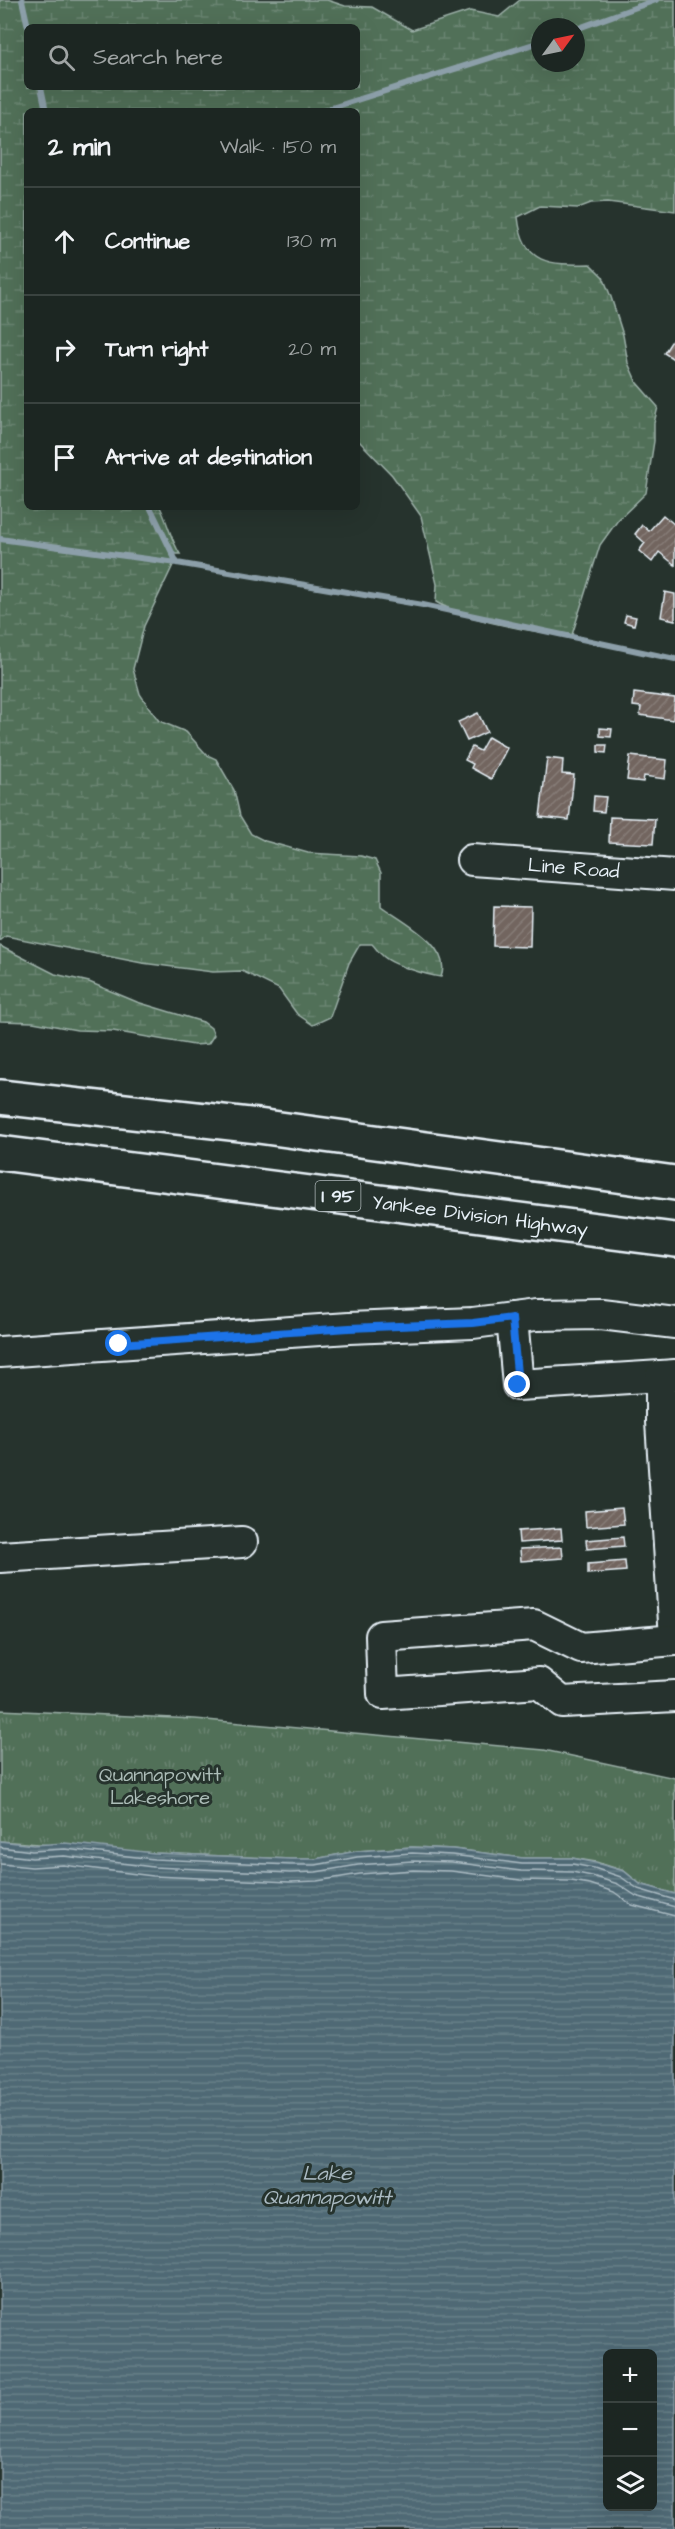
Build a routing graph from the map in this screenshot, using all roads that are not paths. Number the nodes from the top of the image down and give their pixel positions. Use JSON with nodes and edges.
{"nodes":[{"id":1,"x":472,"y":860,"type":"dead end"},
{"id":2,"x":675,"y":875,"type":"edge"},
{"id":3,"x":0,"y":1097,"type":"edge"},
{"id":4,"x":0,"y":1153,"type":"edge"},
{"id":5,"x":539,"y":1165,"type":"junction"},
{"id":6,"x":675,"y":1168,"type":"edge"},
{"id":7,"x":675,"y":1182,"type":"edge"},
{"id":8,"x":675,"y":1240,"type":"edge"},
{"id":9,"x":512,"y":1318,"type":"junction"},
{"id":10,"x":675,"y":1323,"type":"edge"},
{"id":11,"x":0,"y":1352,"type":"edge"},
{"id":12,"x":668,"y":1376,"type":"edge"},
{"id":13,"x":669,"y":1444,"type":"edge"},
{"id":14,"x":671,"y":1507,"type":"edge"},
{"id":15,"x":242,"y":1542,"type":"dead end"},
{"id":16,"x":0,"y":1557,"type":"edge"},
{"id":17,"x":673,"y":1579,"type":"edge"},
{"id":18,"x":552,"y":1634,"type":"junction"},
{"id":19,"x":675,"y":1639,"type":"edge"},
{"id":20,"x":539,"y":1683,"type":"junction"},
{"id":21,"x":675,"y":1696,"type":"edge"}],
"edges":[{"from":1,"to":2,"type":"street","name":"Line Road"},
{"from":3,"to":5,"type":"highway"},
{"from":4,"to":8,"type":"highway","name":"Yankee Division Highway","number":"I 95"},
{"from":5,"to":6,"type":"highway"},
{"from":5,"to":7,"type":"highway"},
{"from":9,"to":10,"type":"street"},
{"from":9,"to":11,"type":"street"},
{"from":9,"to":12,"type":"street"},
{"from":12,"to":13,"type":"street"},
{"from":13,"to":14,"type":"street"},
{"from":14,"to":17,"type":"street"},
{"from":15,"to":16,"type":"street"},
{"from":17,"to":19,"type":"street"},
{"from":18,"to":19,"type":"street"},
{"from":18,"to":20,"type":"street"},
{"from":18,"to":20,"type":"street"},
{"from":20,"to":21,"type":"street"}]}
